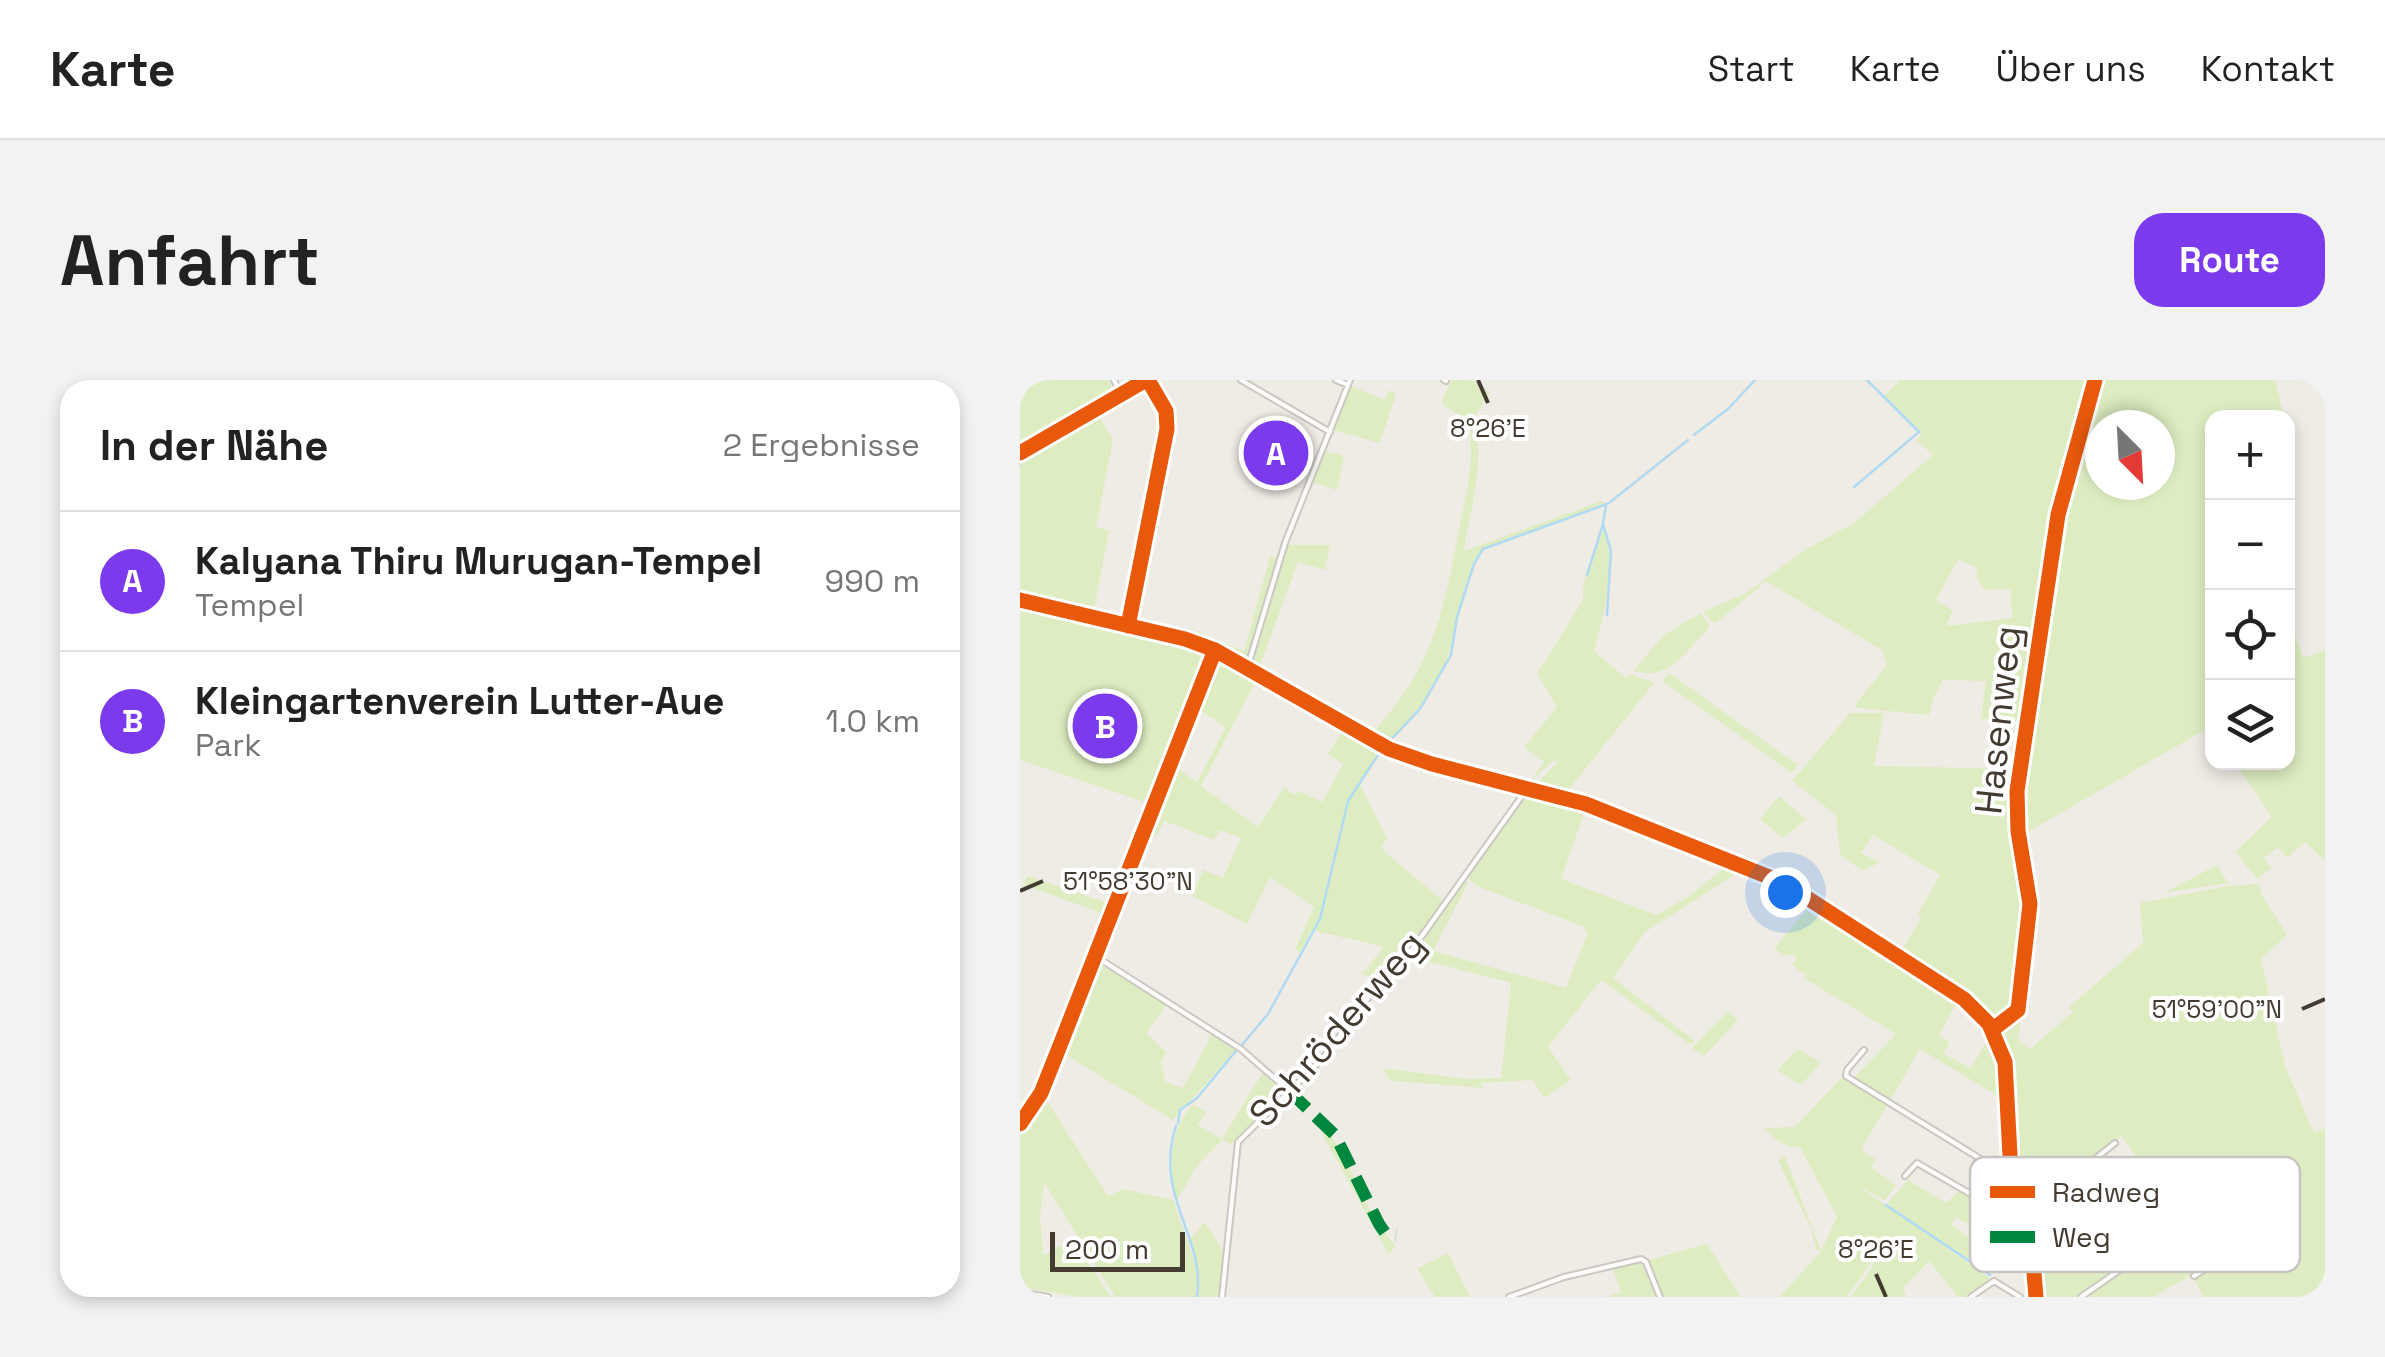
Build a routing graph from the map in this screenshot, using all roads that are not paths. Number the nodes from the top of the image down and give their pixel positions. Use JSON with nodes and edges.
{"nodes":[{"id":1,"x":1114,"y":380,"type":"edge"},
{"id":2,"x":1147,"y":380,"type":"edge"},
{"id":3,"x":1241,"y":380,"type":"edge"},
{"id":4,"x":1336,"y":380,"type":"edge"},
{"id":5,"x":1349,"y":383,"type":"edge"},
{"id":6,"x":1122,"y":395,"type":"junction"},
{"id":7,"x":1330,"y":432,"type":"junction"},
{"id":8,"x":1020,"y":453,"type":"edge"},
{"id":9,"x":2047,"y":582,"type":"dead end"},
{"id":10,"x":1020,"y":600,"type":"edge"},
{"id":11,"x":1128,"y":626,"type":"junction"},
{"id":12,"x":1215,"y":650,"type":"junction"},
{"id":13,"x":1248,"y":666,"type":"junction"},
{"id":14,"x":1528,"y":789,"type":"junction"},
{"id":15,"x":1096,"y":956,"type":"junction"},
{"id":16,"x":1992,"y":1030,"type":"junction"},
{"id":17,"x":1864,"y":1050,"type":"dead end"},
{"id":18,"x":1289,"y":1091,"type":"junction"},
{"id":19,"x":1020,"y":1124,"type":"edge"},
{"id":20,"x":2115,"y":1143,"type":"dead end"},
{"id":21,"x":1977,"y":1157,"type":"edge"},
{"id":22,"x":2010,"y":1157,"type":"edge"},
{"id":23,"x":2098,"y":1157,"type":"edge"},
{"id":24,"x":1904,"y":1176,"type":"dead end"},
{"id":25,"x":1970,"y":1193,"type":"edge"},
{"id":26,"x":2034,"y":1272,"type":"edge"},
{"id":27,"x":2116,"y":1272,"type":"edge"},
{"id":28,"x":2200,"y":1272,"type":"edge"},
{"id":29,"x":2194,"y":1276,"type":"dead end"},
{"id":30,"x":1020,"y":1292,"type":"edge"},
{"id":31,"x":1048,"y":1297,"type":"edge"},
{"id":32,"x":1222,"y":1297,"type":"edge"},
{"id":33,"x":1509,"y":1297,"type":"edge"},
{"id":34,"x":1660,"y":1297,"type":"edge"},
{"id":35,"x":1971,"y":1297,"type":"edge"},
{"id":36,"x":2020,"y":1297,"type":"edge"},
{"id":37,"x":2036,"y":1297,"type":"edge"},
{"id":38,"x":2081,"y":1297,"type":"edge"}],
"edges":[{"from":1,"to":6,"type":"street"},
{"from":2,"to":6,"type":"main road"},
{"from":2,"to":11,"type":"street"},
{"from":3,"to":7,"type":"street"},
{"from":4,"to":5,"type":"street"},
{"from":5,"to":7,"type":"street"},
{"from":6,"to":8,"type":"main road"},
{"from":7,"to":13,"type":"street"},
{"from":9,"to":16,"type":"street","name":"Hasenweg"},
{"from":10,"to":11,"type":"main road"},
{"from":11,"to":12,"type":"main road"},
{"from":12,"to":13,"type":"main road"},
{"from":12,"to":15,"type":"street"},
{"from":13,"to":14,"type":"main road"},
{"from":14,"to":16,"type":"main road"},
{"from":14,"to":18,"type":"street","name":"Schröderweg"},
{"from":15,"to":18,"type":"street"},
{"from":15,"to":19,"type":"street"},
{"from":16,"to":22,"type":"main road"},
{"from":17,"to":21,"type":"street"},
{"from":18,"to":32,"type":"street","name":"Schröderweg"},
{"from":20,"to":23,"type":"street"},
{"from":24,"to":25,"type":"street"},
{"from":26,"to":37,"type":"main road"},
{"from":27,"to":38,"type":"street"},
{"from":28,"to":29,"type":"street"},
{"from":30,"to":31,"type":"street"},
{"from":33,"to":34,"type":"street"},
{"from":35,"to":36,"type":"street"}]}
